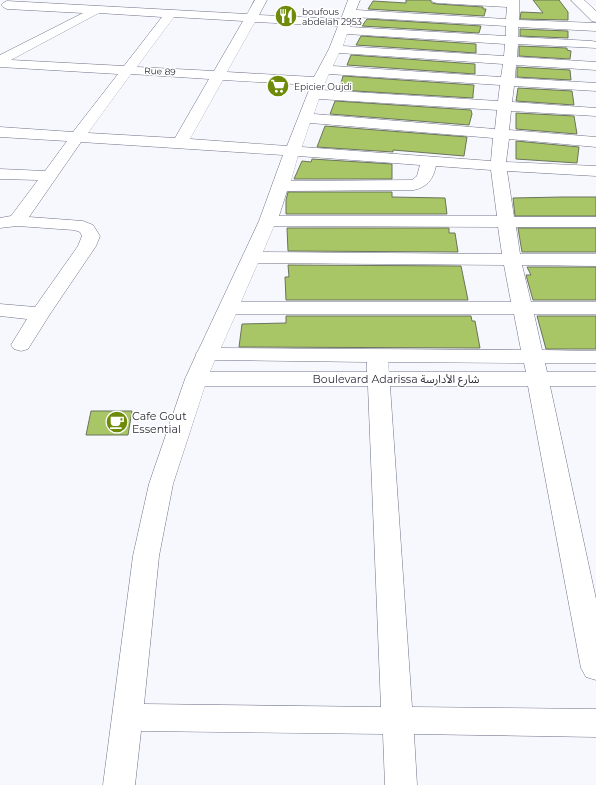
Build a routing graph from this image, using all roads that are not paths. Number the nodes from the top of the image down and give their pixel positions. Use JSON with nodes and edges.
{"nodes":[{"id":1,"x":116,"y":0,"type":"edge"},
{"id":2,"x":260,"y":0,"type":"edge"},
{"id":3,"x":437,"y":0,"type":"edge"},
{"id":4,"x":577,"y":0,"type":"edge"},
{"id":5,"x":513,"y":2,"type":"edge"},
{"id":6,"x":8,"y":4,"type":"edge"},
{"id":7,"x":95,"y":10,"type":"junction"},
{"id":8,"x":170,"y":14,"type":"junction"},
{"id":9,"x":250,"y":18,"type":"junction"},
{"id":10,"x":596,"y":18,"type":"edge"},
{"id":11,"x":345,"y":23,"type":"edge"},
{"id":12,"x":511,"y":24,"type":"junction"},
{"id":13,"x":596,"y":27,"type":"edge"},
{"id":14,"x":512,"y":40,"type":"junction"},
{"id":15,"x":594,"y":41,"type":"edge"},
{"id":16,"x":0,"y":60,"type":"edge"},
{"id":17,"x":509,"y":60,"type":"junction"},
{"id":18,"x":0,"y":63,"type":"edge"},
{"id":19,"x":596,"y":66,"type":"edge"},
{"id":20,"x":596,"y":69,"type":"edge"},
{"id":21,"x":128,"y":70,"type":"junction"},
{"id":22,"x":219,"y":74,"type":"junction"},
{"id":23,"x":320,"y":82,"type":"junction"},
{"id":24,"x":506,"y":82,"type":"junction"},
{"id":25,"x":596,"y":87,"type":"edge"},
{"id":26,"x":505,"y":107,"type":"junction"},
{"id":27,"x":596,"y":112,"type":"edge"},
{"id":28,"x":305,"y":118,"type":"junction"},
{"id":29,"x":0,"y":132,"type":"edge"},
{"id":30,"x":502,"y":134,"type":"junction"},
{"id":31,"x":77,"y":137,"type":"junction"},
{"id":32,"x":596,"y":142,"type":"edge"},
{"id":33,"x":180,"y":143,"type":"junction"},
{"id":34,"x":292,"y":152,"type":"junction"},
{"id":35,"x":429,"y":160,"type":"junction"},
{"id":36,"x":498,"y":166,"type":"junction"},
{"id":37,"x":596,"y":171,"type":"edge"},
{"id":38,"x":0,"y":174,"type":"edge"},
{"id":39,"x":49,"y":176,"type":"junction"},
{"id":40,"x":281,"y":186,"type":"junction"},
{"id":41,"x":505,"y":220,"type":"junction"},
{"id":42,"x":268,"y":221,"type":"junction"},
{"id":43,"x":9,"y":222,"type":"edge"},
{"id":44,"x":596,"y":222,"type":"edge"},
{"id":45,"x":252,"y":257,"type":"junction"},
{"id":46,"x":512,"y":260,"type":"junction"},
{"id":47,"x":596,"y":260,"type":"edge"},
{"id":48,"x":228,"y":308,"type":"junction"},
{"id":49,"x":522,"y":308,"type":"junction"},
{"id":50,"x":596,"y":308,"type":"edge"},
{"id":51,"x":0,"y":310,"type":"edge"},
{"id":52,"x":40,"y":314,"type":"junction"},
{"id":53,"x":21,"y":345,"type":"dead end"},
{"id":54,"x":206,"y":354,"type":"junction"},
{"id":55,"x":596,"y":357,"type":"edge"},
{"id":56,"x":378,"y":368,"type":"junction"},
{"id":57,"x":535,"y":368,"type":"junction"},
{"id":58,"x":196,"y":378,"type":"junction"},
{"id":59,"x":596,"y":380,"type":"edge"},
{"id":60,"x":596,"y":668,"type":"edge"},
{"id":61,"x":126,"y":717,"type":"junction"},
{"id":62,"x":397,"y":721,"type":"junction"},
{"id":63,"x":596,"y":723,"type":"edge"},
{"id":64,"x":119,"y":785,"type":"edge"},
{"id":65,"x":400,"y":785,"type":"edge"}],
"edges":[{"from":1,"to":7,"type":"street"},
{"from":2,"to":9,"type":"street"},
{"from":3,"to":5,"type":"street"},
{"from":4,"to":10,"type":"street"},
{"from":5,"to":12,"type":"street"},
{"from":6,"to":7,"type":"street"},
{"from":7,"to":8,"type":"street"},
{"from":7,"to":16,"type":"street"},
{"from":8,"to":9,"type":"street"},
{"from":8,"to":21,"type":"street"},
{"from":9,"to":11,"type":"street"},
{"from":9,"to":22,"type":"street"},
{"from":11,"to":12,"type":"street"},
{"from":11,"to":14,"type":"street"},
{"from":11,"to":17,"type":"street"},
{"from":11,"to":23,"type":"street"},
{"from":12,"to":13,"type":"street"},
{"from":12,"to":14,"type":"street"},
{"from":14,"to":15,"type":"street"},
{"from":14,"to":17,"type":"street"},
{"from":15,"to":19,"type":"street"},
{"from":17,"to":19,"type":"street"},
{"from":17,"to":24,"type":"street"},
{"from":18,"to":21,"type":"street","name":"Rue 89"},
{"from":19,"to":20,"type":"street"},
{"from":21,"to":22,"type":"street","name":"Rue 89"},
{"from":21,"to":31,"type":"street"},
{"from":22,"to":23,"type":"street","name":"Rue 89"},
{"from":22,"to":33,"type":"street"},
{"from":23,"to":24,"type":"street"},
{"from":23,"to":26,"type":"street"},
{"from":23,"to":28,"type":"street"},
{"from":24,"to":25,"type":"street"},
{"from":24,"to":26,"type":"street"},
{"from":26,"to":27,"type":"street"},
{"from":26,"to":30,"type":"street"},
{"from":28,"to":30,"type":"street"},
{"from":28,"to":34,"type":"street"},
{"from":29,"to":31,"type":"street"},
{"from":30,"to":32,"type":"street"},
{"from":30,"to":36,"type":"street"},
{"from":31,"to":33,"type":"street"},
{"from":31,"to":39,"type":"street"},
{"from":33,"to":34,"type":"street"},
{"from":34,"to":35,"type":"street"},
{"from":34,"to":40,"type":"street"},
{"from":35,"to":36,"type":"street"},
{"from":35,"to":40,"type":"street"},
{"from":36,"to":37,"type":"street"},
{"from":36,"to":41,"type":"street"},
{"from":38,"to":39,"type":"street"},
{"from":39,"to":43,"type":"street"},
{"from":40,"to":42,"type":"street"},
{"from":41,"to":42,"type":"street"},
{"from":41,"to":44,"type":"street"},
{"from":41,"to":46,"type":"street"},
{"from":42,"to":45,"type":"street"},
{"from":43,"to":52,"type":"street"},
{"from":45,"to":46,"type":"street"},
{"from":45,"to":48,"type":"street"},
{"from":46,"to":47,"type":"street"},
{"from":46,"to":49,"type":"street"},
{"from":48,"to":49,"type":"street"},
{"from":48,"to":54,"type":"street"},
{"from":49,"to":50,"type":"street"},
{"from":49,"to":57,"type":"street"},
{"from":51,"to":52,"type":"street"},
{"from":52,"to":53,"type":"street"},
{"from":54,"to":56,"type":"street","name":"Boulevard Adarissa شارع الأدارسة"},
{"from":54,"to":58,"type":"street"},
{"from":55,"to":57,"type":"street","name":"Boulevard Adarissa شارع الأدارسة"},
{"from":56,"to":57,"type":"street","name":"Boulevard Adarissa شارع الأدارسة"},
{"from":56,"to":58,"type":"street","name":"Boulevard Adarissa شارع الأدارسة"},
{"from":56,"to":62,"type":"street"},
{"from":57,"to":59,"type":"street","name":"Boulevard Adarissa شارع الأدارسة"},
{"from":57,"to":60,"type":"street"},
{"from":58,"to":61,"type":"street"},
{"from":61,"to":62,"type":"street"},
{"from":61,"to":64,"type":"street"},
{"from":62,"to":63,"type":"street"},
{"from":62,"to":65,"type":"street"}]}
